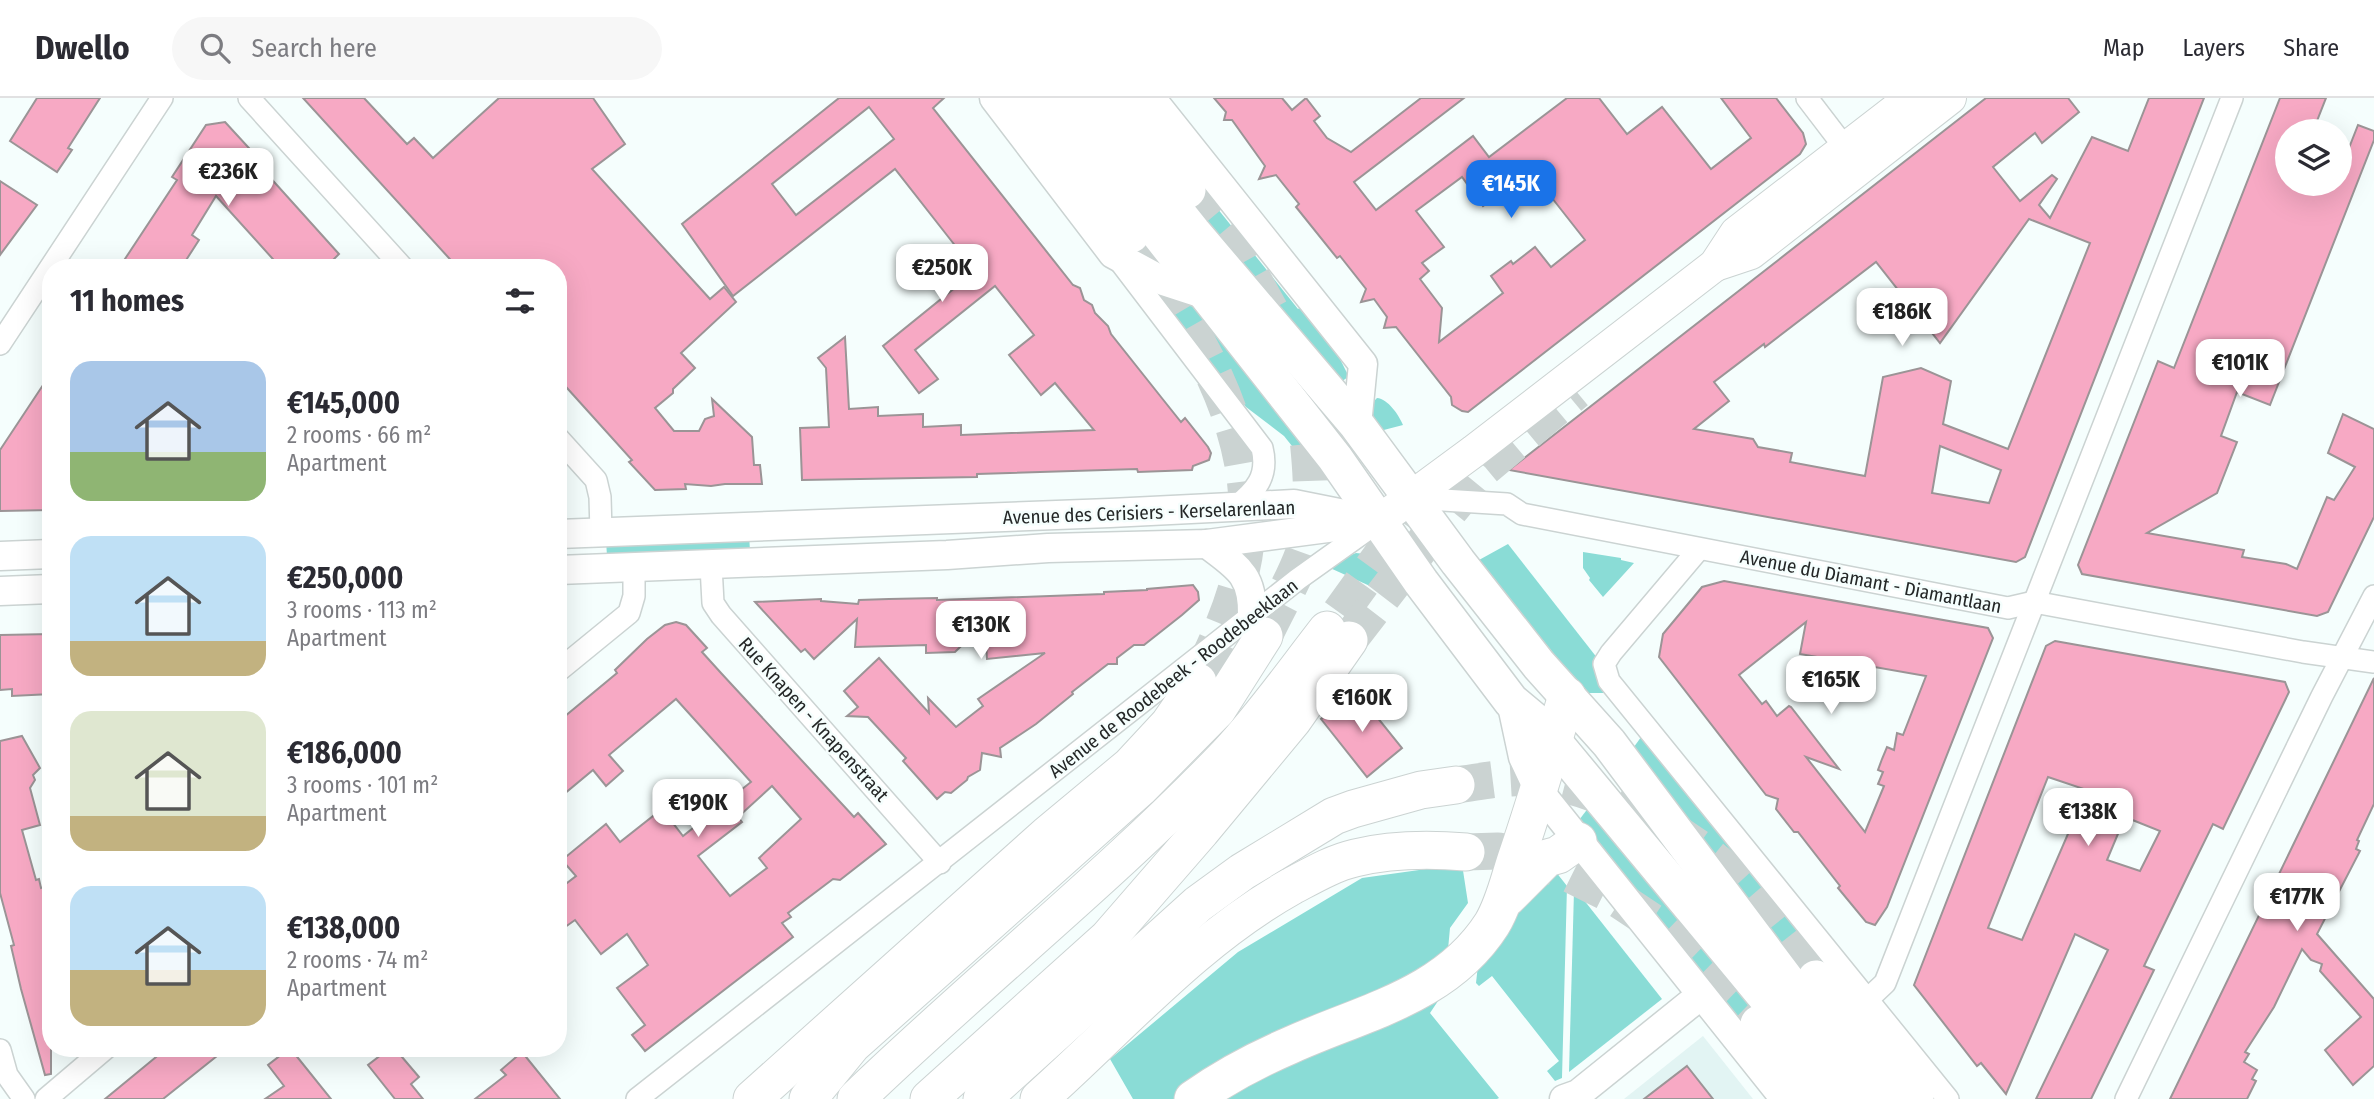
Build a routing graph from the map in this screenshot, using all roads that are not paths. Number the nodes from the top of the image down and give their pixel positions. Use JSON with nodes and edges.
{"nodes":[{"id":1,"x":162,"y":98,"type":"edge"},
{"id":2,"x":248,"y":98,"type":"edge"},
{"id":3,"x":993,"y":98,"type":"edge"},
{"id":4,"x":1021,"y":98,"type":"edge"},
{"id":5,"x":1052,"y":98,"type":"edge"},
{"id":6,"x":1086,"y":98,"type":"edge"},
{"id":7,"x":1115,"y":98,"type":"edge"},
{"id":8,"x":1151,"y":98,"type":"edge"},
{"id":9,"x":1807,"y":98,"type":"edge"},
{"id":10,"x":1911,"y":98,"type":"edge"},
{"id":11,"x":1951,"y":98,"type":"edge"},
{"id":12,"x":2232,"y":98,"type":"edge"},
{"id":13,"x":1846,"y":149,"type":"junction"},
{"id":14,"x":1188,"y":190,"type":"tunnel mouth"},
{"id":15,"x":1826,"y":195,"type":"junction"},
{"id":16,"x":1122,"y":244,"type":"junction"},
{"id":17,"x":56,"y":259,"type":"edge"},
{"id":18,"x":395,"y":259,"type":"edge"},
{"id":19,"x":1715,"y":265,"type":"junction"},
{"id":20,"x":42,"y":280,"type":"edge"},
{"id":21,"x":1206,"y":295,"type":"junction"},
{"id":22,"x":0,"y":344,"type":"edge"},
{"id":23,"x":1357,"y":425,"type":"junction"},
{"id":24,"x":567,"y":448,"type":"edge"},
{"id":25,"x":1411,"y":498,"type":"junction"},
{"id":26,"x":1234,"y":508,"type":"junction"},
{"id":27,"x":1379,"y":521,"type":"junction"},
{"id":28,"x":790,"y":525,"type":"junction"},
{"id":29,"x":601,"y":532,"type":"junction"},
{"id":30,"x":567,"y":534,"type":"edge"},
{"id":31,"x":1208,"y":544,"type":"junction"},
{"id":32,"x":1699,"y":549,"type":"junction"},
{"id":33,"x":42,"y":554,"type":"edge"},
{"id":34,"x":0,"y":556,"type":"edge"},
{"id":35,"x":791,"y":560,"type":"junction"},
{"id":36,"x":710,"y":566,"type":"junction"},
{"id":37,"x":634,"y":568,"type":"junction"},
{"id":38,"x":567,"y":570,"type":"edge"},
{"id":39,"x":42,"y":589,"type":"edge"},
{"id":40,"x":0,"y":591,"type":"edge"},
{"id":41,"x":2374,"y":596,"type":"edge"},
{"id":42,"x":2035,"y":602,"type":"junction"},
{"id":43,"x":1258,"y":625,"type":"junction"},
{"id":44,"x":2344,"y":657,"type":"junction"},
{"id":45,"x":2374,"y":662,"type":"edge"},
{"id":46,"x":567,"y":664,"type":"edge"},
{"id":47,"x":1198,"y":682,"type":"tunnel mouth"},
{"id":48,"x":1567,"y":696,"type":"junction"},
{"id":49,"x":1511,"y":701,"type":"junction"},
{"id":50,"x":1553,"y":741,"type":"junction"},
{"id":51,"x":1456,"y":785,"type":"tunnel mouth"},
{"id":52,"x":1539,"y":790,"type":"junction"},
{"id":53,"x":1578,"y":841,"type":"junction"},
{"id":54,"x":1466,"y":852,"type":"tunnel mouth"},
{"id":55,"x":940,"y":863,"type":"junction"},
{"id":56,"x":1501,"y":904,"type":"junction"},
{"id":57,"x":1816,"y":979,"type":"tunnel mouth"},
{"id":58,"x":1702,"y":995,"type":"junction"},
{"id":59,"x":1867,"y":1000,"type":"junction"},
{"id":60,"x":1759,"y":1024,"type":"tunnel mouth"},
{"id":61,"x":0,"y":1050,"type":"edge"},
{"id":62,"x":95,"y":1057,"type":"edge"},
{"id":63,"x":1572,"y":1097,"type":"edge"},
{"id":64,"x":24,"y":1099,"type":"edge"},
{"id":65,"x":46,"y":1099,"type":"edge"},
{"id":66,"x":637,"y":1099,"type":"edge"},
{"id":67,"x":752,"y":1099,"type":"edge"},
{"id":68,"x":808,"y":1099,"type":"edge"},
{"id":69,"x":856,"y":1099,"type":"edge"},
{"id":70,"x":929,"y":1099,"type":"edge"},
{"id":71,"x":982,"y":1099,"type":"edge"},
{"id":72,"x":1039,"y":1099,"type":"edge"},
{"id":73,"x":1193,"y":1099,"type":"edge"},
{"id":74,"x":1785,"y":1099,"type":"edge"},
{"id":75,"x":1818,"y":1099,"type":"edge"},
{"id":76,"x":1847,"y":1099,"type":"edge"},
{"id":77,"x":1881,"y":1099,"type":"edge"},
{"id":78,"x":1915,"y":1099,"type":"edge"},
{"id":79,"x":1948,"y":1099,"type":"edge"},
{"id":80,"x":2126,"y":1099,"type":"edge"}],
"edges":[{"from":1,"to":17,"type":"street"},
{"from":2,"to":18,"type":"street"},
{"from":3,"to":16,"type":"street"},
{"from":4,"to":16,"type":"highway"},
{"from":5,"to":21,"type":"main road"},
{"from":6,"to":23,"type":"main road"},
{"from":7,"to":14,"type":"highway"},
{"from":8,"to":23,"type":"street"},
{"from":9,"to":13,"type":"street"},
{"from":10,"to":13,"type":"main road","name":"Avenue de Roodebeek - Roodebeeklaan"},
{"from":11,"to":15,"type":"main road","name":"Avenue de Roodebeek - Roodebeeklaan"},
{"from":12,"to":42,"type":"street"},
{"from":13,"to":15,"type":"main road","name":"Avenue de Roodebeek - Roodebeeklaan"},
{"from":13,"to":19,"type":"main road","name":"Avenue de Roodebeek - Roodebeeklaan"},
{"from":15,"to":19,"type":"main road","name":"Avenue de Roodebeek - Roodebeeklaan"},
{"from":16,"to":21,"type":"street"},
{"from":16,"to":26,"type":"street"},
{"from":19,"to":25,"type":"main road","name":"Avenue de Roodebeek - Roodebeeklaan"},
{"from":20,"to":22,"type":"street"},
{"from":21,"to":27,"type":"main road"},
{"from":23,"to":25,"type":"main road"},
{"from":24,"to":29,"type":"street"},
{"from":25,"to":27,"type":"main road","name":"Avenue de Roodebeek - Roodebeeklaan"},
{"from":25,"to":32,"type":"street","name":"Avenue du Diamant - Diamantlaan"},
{"from":25,"to":48,"type":"main road"},
{"from":26,"to":27,"type":"street","name":"Avenue des Cerisiers - Kerselarenlaan"},
{"from":26,"to":28,"type":"street","name":"Avenue des Cerisiers - Kerselarenlaan"},
{"from":27,"to":31,"type":"street","name":"Avenue des Cerisiers - Kerselarenlaan"},
{"from":27,"to":43,"type":"street","name":"Avenue de Roodebeek - Roodebeeklaan"},
{"from":27,"to":49,"type":"main road"},
{"from":28,"to":29,"type":"street","name":"Avenue des Cerisiers - Kerselarenlaan"},
{"from":28,"to":35,"type":"street"},
{"from":29,"to":30,"type":"street","name":"Avenue des Cerisiers - Kerselarenlaan"},
{"from":31,"to":35,"type":"street","name":"Avenue des Cerisiers - Kerselarenlaan"},
{"from":31,"to":43,"type":"street"},
{"from":32,"to":42,"type":"street","name":"Avenue du Diamant - Diamantlaan"},
{"from":32,"to":59,"type":"street"},
{"from":33,"to":34,"type":"street"},
{"from":35,"to":36,"type":"street","name":"Avenue des Cerisiers - Kerselarenlaan"},
{"from":36,"to":37,"type":"street","name":"Avenue des Cerisiers - Kerselarenlaan"},
{"from":36,"to":55,"type":"street","name":"Rue Knapen - Knapenstraat"},
{"from":37,"to":38,"type":"street","name":"Avenue des Cerisiers - Kerselarenlaan"},
{"from":37,"to":46,"type":"street"},
{"from":39,"to":40,"type":"street"},
{"from":41,"to":44,"type":"street"},
{"from":42,"to":44,"type":"street","name":"Avenue du Diamant - Diamantlaan"},
{"from":42,"to":59,"type":"street"},
{"from":43,"to":55,"type":"street","name":"Avenue de Roodebeek - Roodebeeklaan"},
{"from":43,"to":68,"type":"highway"},
{"from":44,"to":45,"type":"street","name":"Avenue du Diamant - Diamantlaan"},
{"from":44,"to":80,"type":"street"},
{"from":47,"to":67,"type":"highway"},
{"from":48,"to":50,"type":"highway"},
{"from":48,"to":77,"type":"main road"},
{"from":49,"to":50,"type":"main road"},
{"from":49,"to":52,"type":"street"},
{"from":50,"to":52,"type":"highway"},
{"from":50,"to":76,"type":"main road"},
{"from":51,"to":71,"type":"highway"},
{"from":52,"to":53,"type":"street"},
{"from":52,"to":56,"type":"highway"},
{"from":53,"to":56,"type":"highway"},
{"from":53,"to":58,"type":"street"},
{"from":54,"to":72,"type":"highway"},
{"from":55,"to":66,"type":"street","name":"Avenue de Roodebeek - Roodebeeklaan"},
{"from":56,"to":73,"type":"highway"},
{"from":57,"to":78,"type":"highway"},
{"from":58,"to":63,"type":"street"},
{"from":58,"to":74,"type":"street"},
{"from":59,"to":79,"type":"street"},
{"from":60,"to":75,"type":"highway"},
{"from":61,"to":64,"type":"street"},
{"from":62,"to":65,"type":"street"},
{"from":69,"to":70,"type":"highway"}]}
